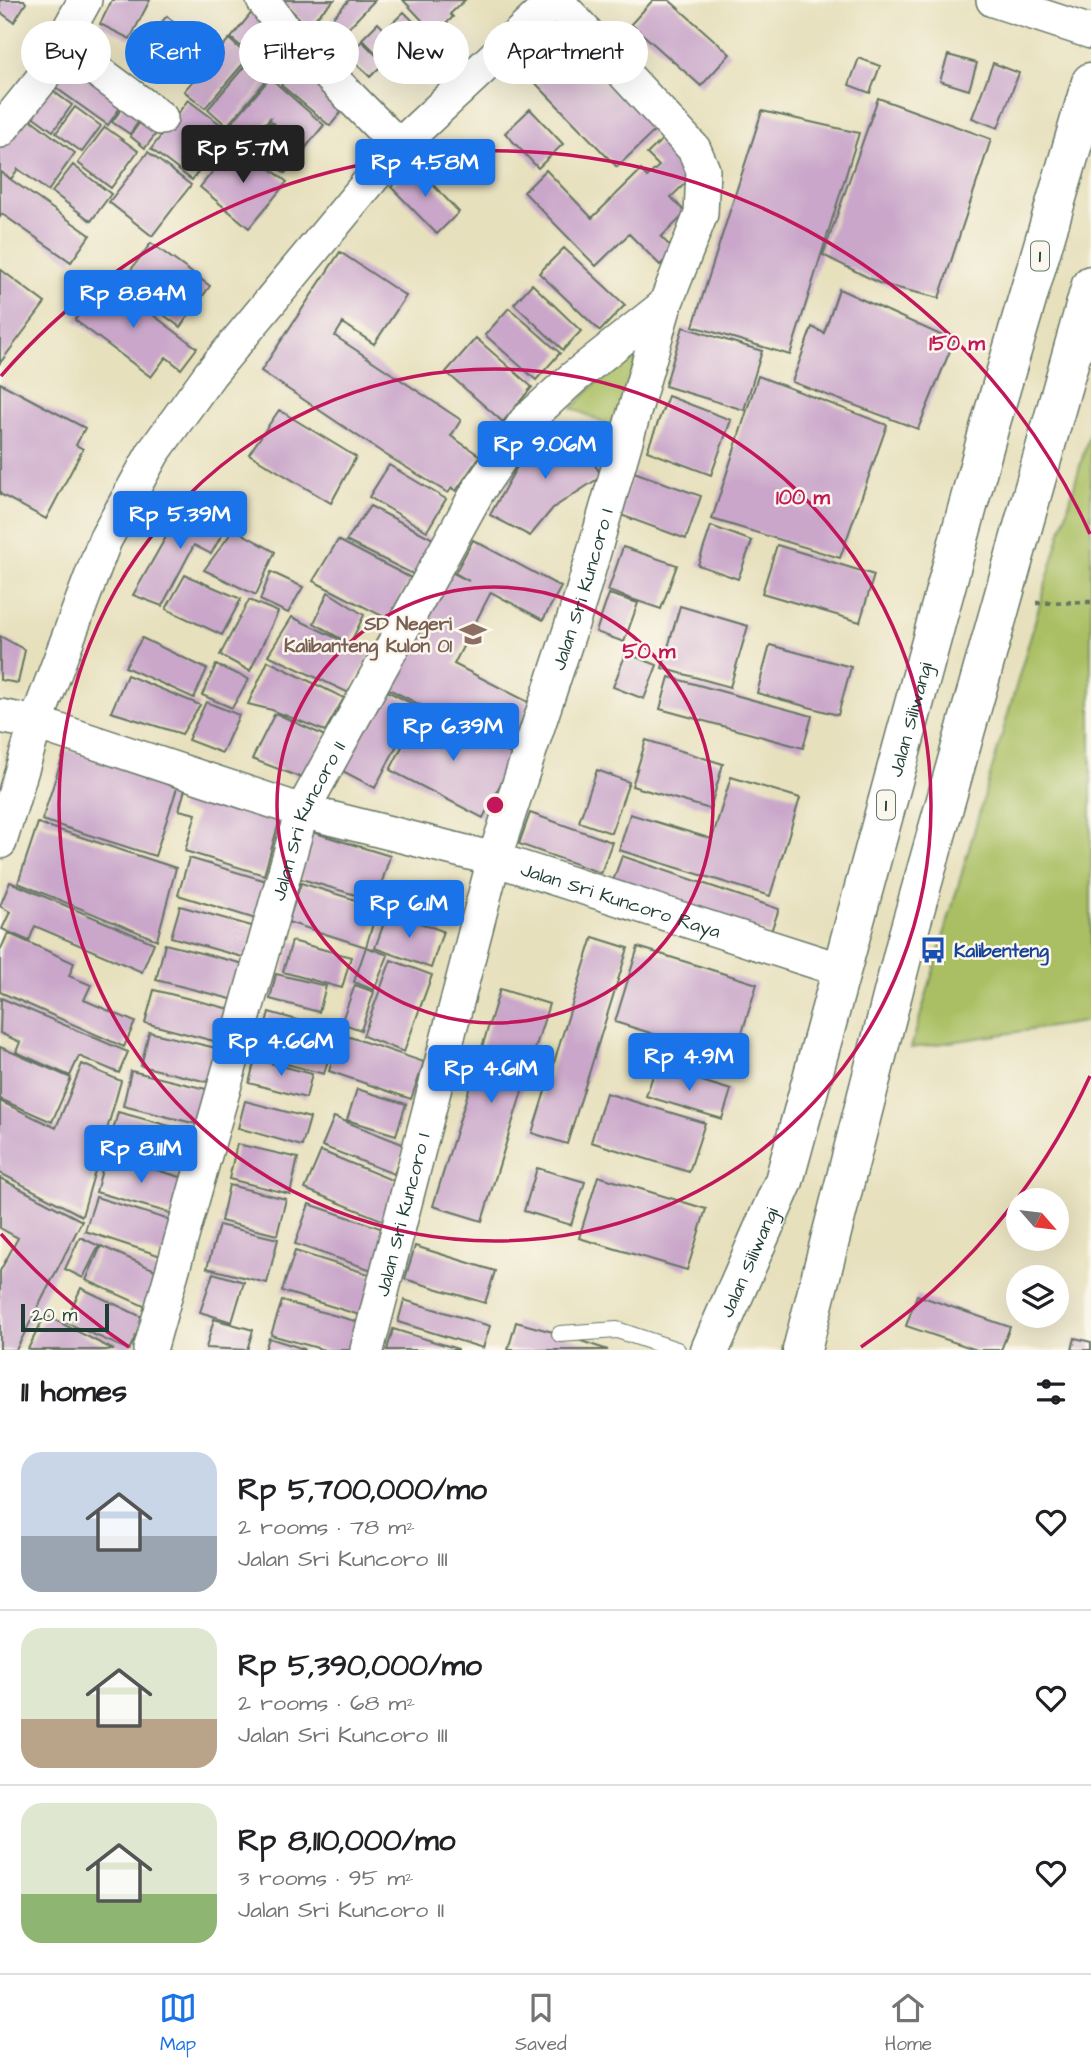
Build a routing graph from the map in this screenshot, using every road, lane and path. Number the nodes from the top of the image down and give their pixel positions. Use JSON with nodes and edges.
{"nodes":[{"id":1,"x":85,"y":0,"type":"edge"},
{"id":2,"x":263,"y":0,"type":"edge"},
{"id":3,"x":556,"y":0,"type":"edge"},
{"id":4,"x":993,"y":0,"type":"edge"},
{"id":5,"x":74,"y":21,"type":"edge"},
{"id":6,"x":1091,"y":32,"type":"edge"},
{"id":7,"x":111,"y":81,"type":"edge"},
{"id":8,"x":1091,"y":82,"type":"edge"},
{"id":9,"x":38,"y":84,"type":"edge"},
{"id":10,"x":161,"y":118,"type":"dead end"},
{"id":11,"x":0,"y":131,"type":"edge"},
{"id":12,"x":399,"y":146,"type":"junction"},
{"id":13,"x":1091,"y":285,"type":"edge"},
{"id":14,"x":665,"y":305,"type":"junction"},
{"id":15,"x":1091,"y":602,"type":"edge"},
{"id":16,"x":1000,"y":604,"type":"junction"},
{"id":17,"x":0,"y":716,"type":"edge"},
{"id":18,"x":36,"y":723,"type":"junction"},
{"id":19,"x":302,"y":811,"type":"junction"},
{"id":20,"x":0,"y":842,"type":"edge"},
{"id":21,"x":494,"y":859,"type":"junction"},
{"id":22,"x":841,"y":970,"type":"junction"},
{"id":23,"x":784,"y":1181,"type":"junction"},
{"id":24,"x":560,"y":1334,"type":"dead end"},
{"id":25,"x":150,"y":1350,"type":"edge"},
{"id":26,"x":368,"y":1350,"type":"edge"},
{"id":27,"x":677,"y":1350,"type":"edge"},
{"id":28,"x":710,"y":1350,"type":"edge"},
{"id":29,"x":738,"y":1350,"type":"edge"},
{"id":30,"x":802,"y":1350,"type":"edge"}],
"edges":[{"from":1,"to":5,"type":"street"},
{"from":2,"to":12,"type":"street"},
{"from":3,"to":12,"type":"street"},
{"from":3,"to":14,"type":"street","name":"Jalan Sri Kuncoro I"},
{"from":4,"to":6,"type":"street"},
{"from":7,"to":10,"type":"street"},
{"from":8,"to":22,"type":"highway","name":"Jalan Siliwangi","number":"1"},
{"from":9,"to":11,"type":"street"},
{"from":12,"to":18,"type":"street"},
{"from":13,"to":16,"type":"highway"},
{"from":14,"to":19,"type":"street","name":"Jalan Sri Kuncoro II"},
{"from":14,"to":21,"type":"street","name":"Jalan Sri Kuncoro I"},
{"from":15,"to":16,"type":"path"},
{"from":16,"to":30,"type":"highway"},
{"from":17,"to":18,"type":"street","name":"Jalan Sri Kuncoro Raya"},
{"from":18,"to":19,"type":"street","name":"Jalan Sri Kuncoro Raya"},
{"from":18,"to":20,"type":"street"},
{"from":19,"to":21,"type":"street","name":"Jalan Sri Kuncoro Raya"},
{"from":19,"to":25,"type":"street","name":"Jalan Sri Kuncoro II"},
{"from":21,"to":22,"type":"street","name":"Jalan Sri Kuncoro Raya"},
{"from":21,"to":26,"type":"street","name":"Jalan Sri Kuncoro I"},
{"from":22,"to":23,"type":"highway","name":"Jalan Siliwangi","number":"1"},
{"from":23,"to":28,"type":"highway","name":"Jalan Siliwangi","number":"1"},
{"from":23,"to":29,"type":"highway","number":"1"},
{"from":24,"to":27,"type":"lane"}]}
